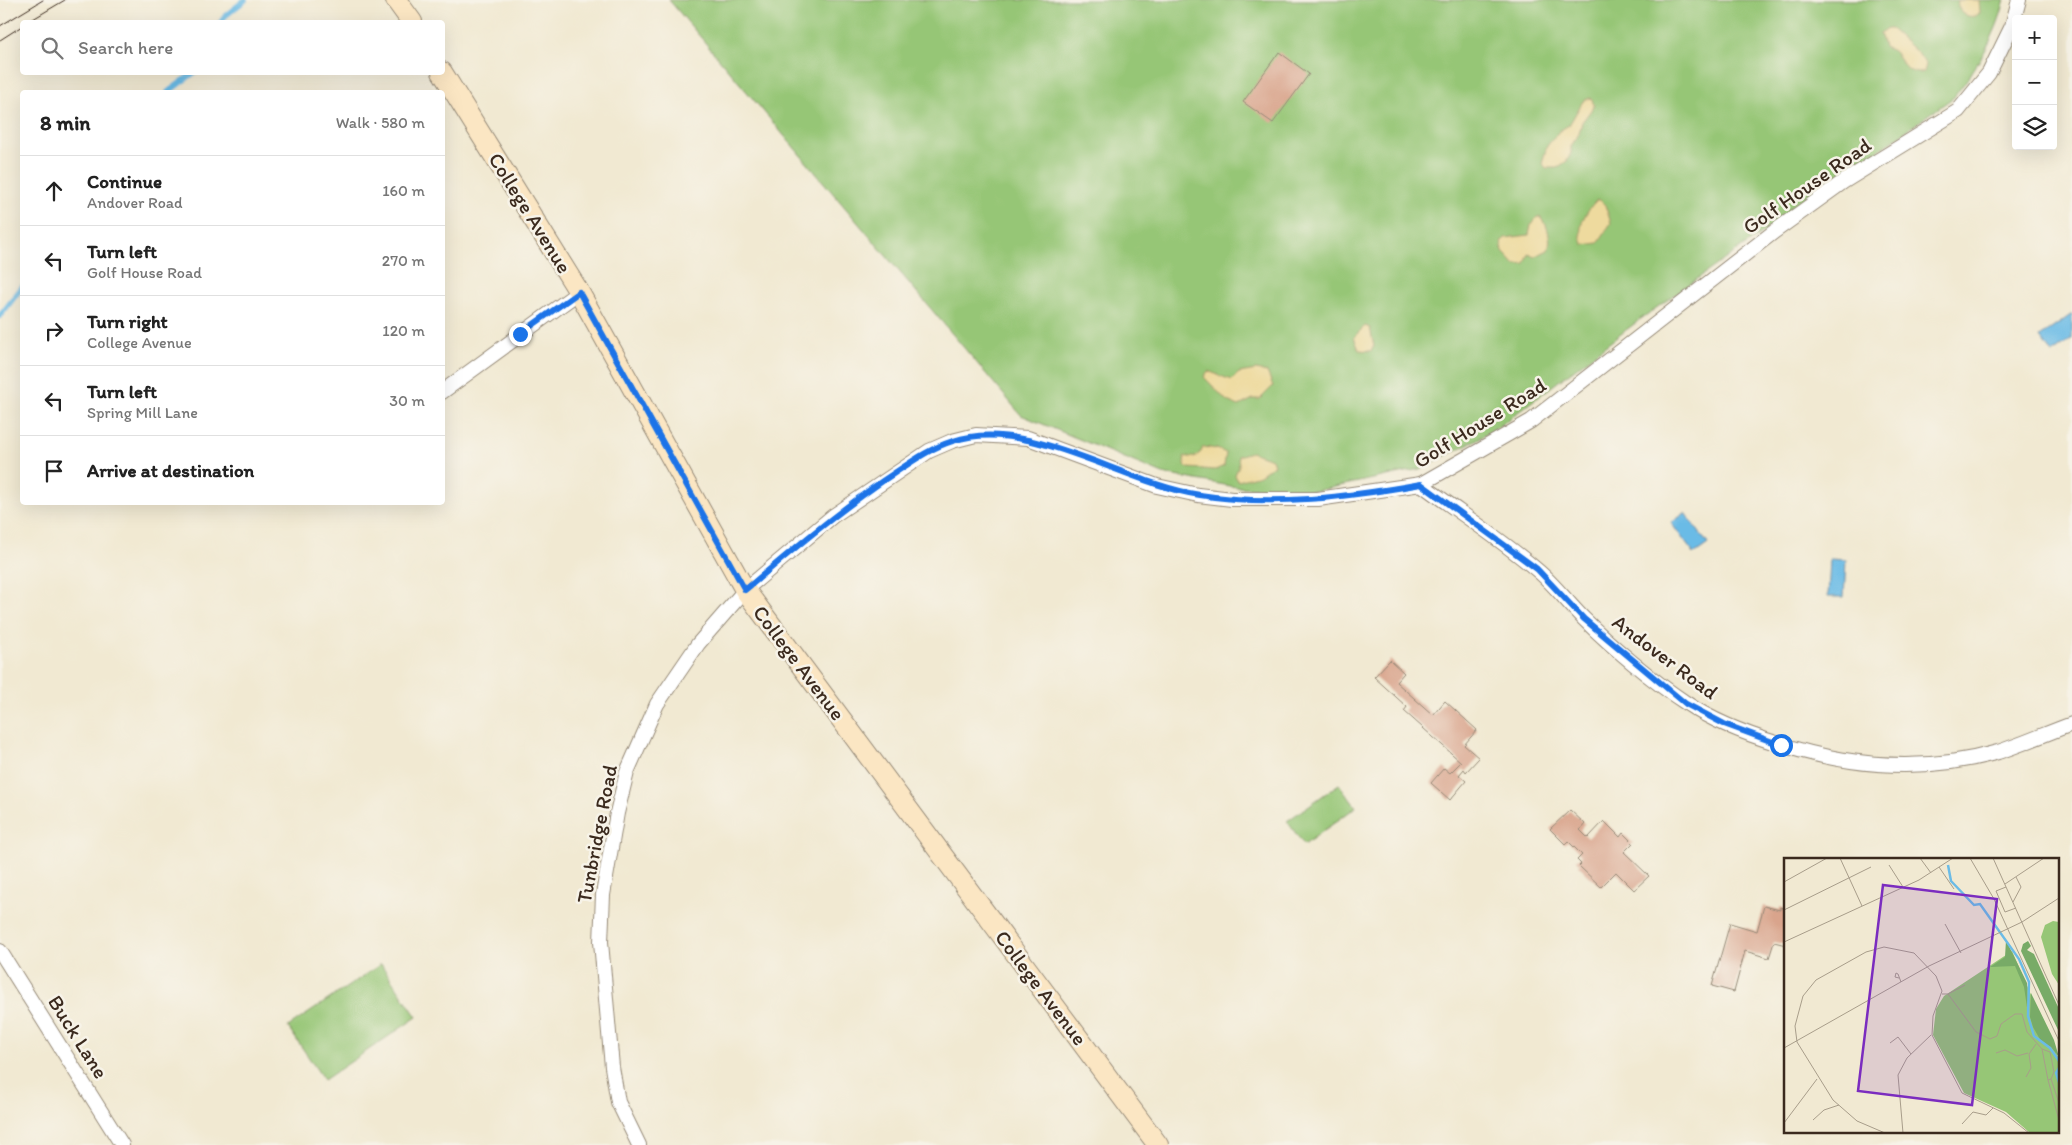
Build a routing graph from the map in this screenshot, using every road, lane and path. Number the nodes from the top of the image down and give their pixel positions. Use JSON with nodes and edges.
{"nodes":[{"id":1,"x":396,"y":0,"type":"edge"},
{"id":2,"x":2019,"y":0,"type":"edge"},
{"id":3,"x":410,"y":20,"type":"edge"},
{"id":4,"x":444,"y":75,"type":"edge"},
{"id":5,"x":579,"y":292,"type":"junction"},
{"id":6,"x":445,"y":390,"type":"edge"},
{"id":7,"x":1421,"y":484,"type":"junction"},
{"id":8,"x":745,"y":590,"type":"junction"},
{"id":9,"x":2072,"y":724,"type":"edge"},
{"id":10,"x":0,"y":951,"type":"edge"},
{"id":11,"x":122,"y":1145,"type":"edge"},
{"id":12,"x":639,"y":1145,"type":"edge"},
{"id":13,"x":1158,"y":1145,"type":"edge"}],
"edges":[{"from":1,"to":3,"type":"main road"},
{"from":2,"to":7,"type":"street","name":"Golf House Road"},
{"from":4,"to":5,"type":"main road","name":"College Avenue"},
{"from":5,"to":6,"type":"street"},
{"from":5,"to":8,"type":"main road","name":"College Avenue"},
{"from":7,"to":8,"type":"street","name":"Golf House Road"},
{"from":7,"to":9,"type":"street","name":"Andover Road"},
{"from":8,"to":12,"type":"street","name":"Tunbridge Road"},
{"from":8,"to":13,"type":"main road","name":"College Avenue"},
{"from":10,"to":11,"type":"street","name":"Buck Lane"}]}
